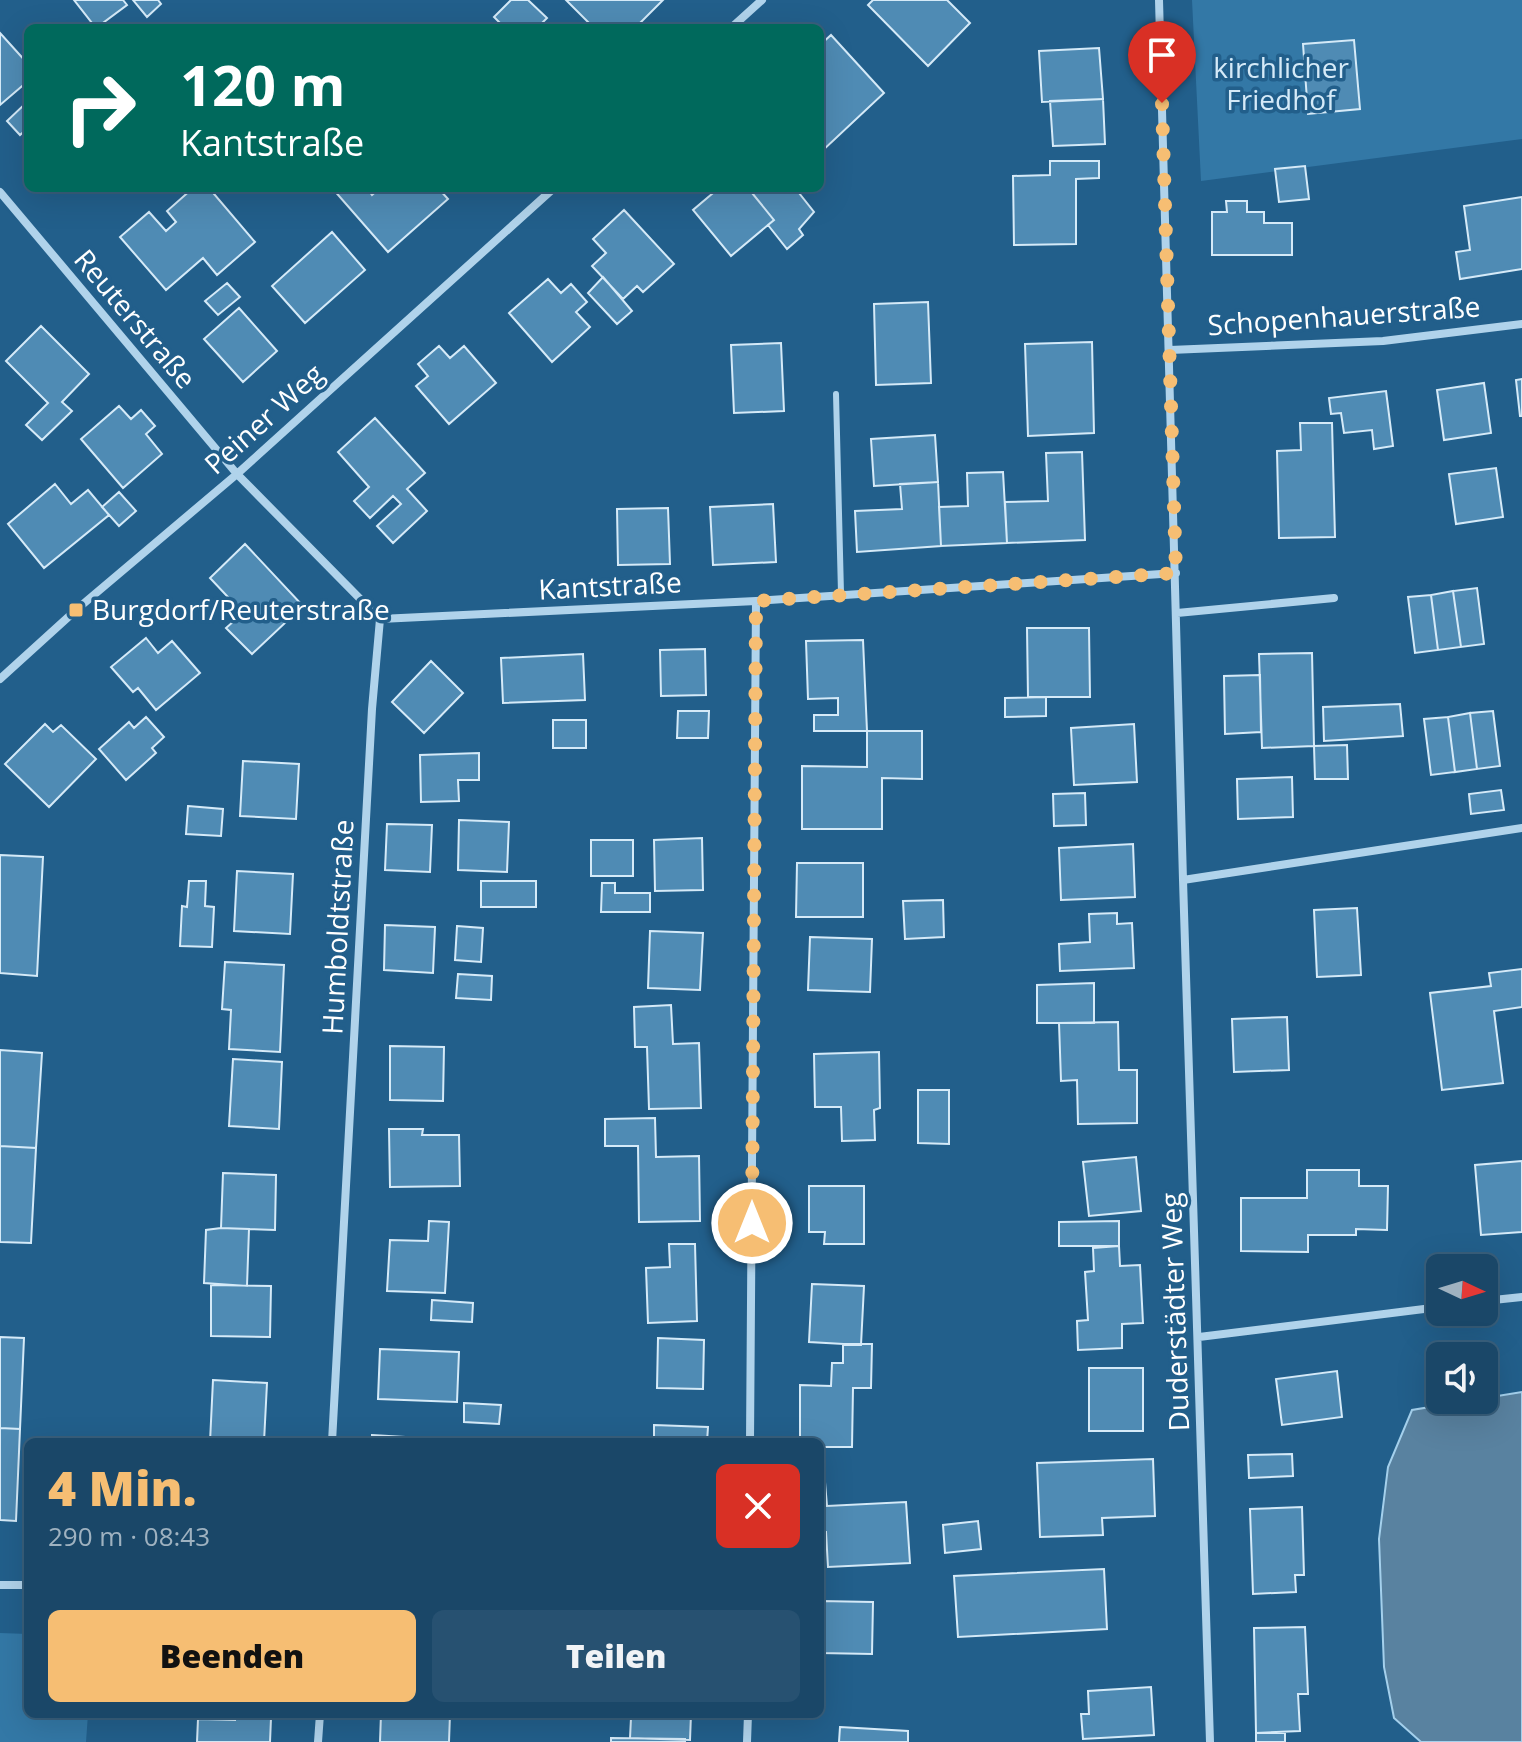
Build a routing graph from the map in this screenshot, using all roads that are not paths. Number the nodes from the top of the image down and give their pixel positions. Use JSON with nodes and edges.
{"nodes":[{"id":1,"x":762,"y":0,"type":"edge"},
{"id":2,"x":1159,"y":0,"type":"edge"},
{"id":3,"x":735,"y":24,"type":"edge"},
{"id":4,"x":0,"y":192,"type":"edge"},
{"id":5,"x":550,"y":192,"type":"edge"},
{"id":6,"x":1522,"y":324,"type":"edge"},
{"id":7,"x":1170,"y":350,"type":"junction"},
{"id":8,"x":836,"y":394,"type":"dead end"},
{"id":9,"x":237,"y":474,"type":"junction"},
{"id":10,"x":1176,"y":573,"type":"junction"},
{"id":11,"x":841,"y":593,"type":"junction"},
{"id":12,"x":1334,"y":598,"type":"dead end"},
{"id":13,"x":756,"y":601,"type":"junction"},
{"id":14,"x":1177,"y":613,"type":"junction"},
{"id":15,"x":380,"y":619,"type":"junction"},
{"id":16,"x":0,"y":679,"type":"edge"},
{"id":17,"x":1522,"y":828,"type":"edge"},
{"id":18,"x":1183,"y":880,"type":"junction"},
{"id":19,"x":1522,"y":1297,"type":"edge"},
{"id":20,"x":1498,"y":1300,"type":"edge"},
{"id":21,"x":1426,"y":1309,"type":"edge"},
{"id":22,"x":1199,"y":1337,"type":"junction"},
{"id":23,"x":332,"y":1438,"type":"edge"},
{"id":24,"x":750,"y":1438,"type":"edge"},
{"id":25,"x":0,"y":1585,"type":"edge"},
{"id":26,"x":24,"y":1585,"type":"edge"},
{"id":27,"x":320,"y":1718,"type":"edge"},
{"id":28,"x":748,"y":1718,"type":"edge"},
{"id":29,"x":318,"y":1742,"type":"edge"},
{"id":30,"x":747,"y":1742,"type":"edge"},
{"id":31,"x":1210,"y":1742,"type":"edge"}],
"edges":[{"from":1,"to":3,"type":"street"},
{"from":2,"to":7,"type":"street","name":"Duderstädter Weg"},
{"from":4,"to":9,"type":"street","name":"Reuterstraße"},
{"from":5,"to":9,"type":"street","name":"Peiner Weg"},
{"from":6,"to":7,"type":"street","name":"Schopenhauerstraße"},
{"from":7,"to":10,"type":"street","name":"Duderstädter Weg"},
{"from":8,"to":11,"type":"lane"},
{"from":9,"to":15,"type":"street"},
{"from":9,"to":16,"type":"street","name":"Peiner Weg"},
{"from":10,"to":11,"type":"street","name":"Kantstraße"},
{"from":10,"to":14,"type":"street","name":"Duderstädter Weg"},
{"from":11,"to":13,"type":"street","name":"Kantstraße"},
{"from":12,"to":14,"type":"street"},
{"from":13,"to":15,"type":"street","name":"Kantstraße"},
{"from":13,"to":24,"type":"street"},
{"from":14,"to":18,"type":"street","name":"Duderstädter Weg"},
{"from":15,"to":23,"type":"street","name":"Humboldtstraße"},
{"from":17,"to":18,"type":"street"},
{"from":18,"to":22,"type":"street","name":"Duderstädter Weg"},
{"from":19,"to":20,"type":"street"},
{"from":21,"to":22,"type":"street"},
{"from":22,"to":31,"type":"street","name":"Duderstädter Weg"},
{"from":25,"to":26,"type":"street"},
{"from":27,"to":29,"type":"street"},
{"from":28,"to":30,"type":"street"}]}
